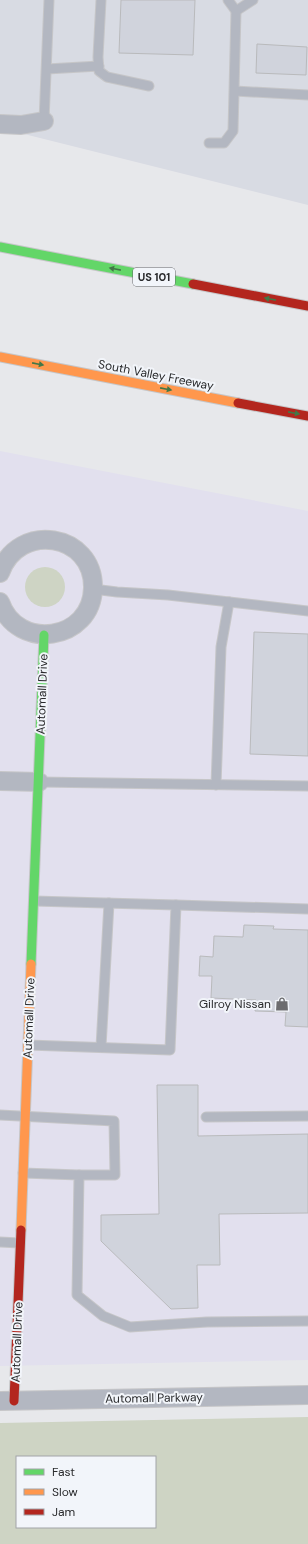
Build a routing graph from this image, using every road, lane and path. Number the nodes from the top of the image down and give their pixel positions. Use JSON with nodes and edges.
{"nodes":[{"id":1,"x":49,"y":0,"type":"edge"},
{"id":2,"x":101,"y":0,"type":"edge"},
{"id":3,"x":228,"y":0,"type":"edge"},
{"id":4,"x":253,"y":0,"type":"edge"},
{"id":5,"x":236,"y":11,"type":"junction"},
{"id":6,"x":99,"y":66,"type":"junction"},
{"id":7,"x":47,"y":69,"type":"junction"},
{"id":8,"x":149,"y":86,"type":"dead end"},
{"id":9,"x":234,"y":91,"type":"junction"},
{"id":10,"x":308,"y":95,"type":"edge"},
{"id":11,"x":44,"y":121,"type":"joint"},
{"id":12,"x":0,"y":124,"type":"edge"},
{"id":13,"x":209,"y":143,"type":"dead end"},
{"id":14,"x":0,"y":247,"type":"edge"},
{"id":15,"x":308,"y":306,"type":"edge"},
{"id":16,"x":0,"y":357,"type":"edge"},
{"id":17,"x":308,"y":416,"type":"edge"},
{"id":18,"x":0,"y":573,"type":"edge"},
{"id":19,"x":93,"y":589,"type":"junction"},
{"id":20,"x":0,"y":602,"type":"edge"},
{"id":21,"x":229,"y":602,"type":"junction"},
{"id":22,"x":308,"y":611,"type":"edge"},
{"id":23,"x":44,"y":635,"type":"junction"},
{"id":24,"x":0,"y":781,"type":"edge"},
{"id":25,"x":39,"y":782,"type":"junction"},
{"id":26,"x":216,"y":785,"type":"junction"},
{"id":27,"x":308,"y":786,"type":"edge"},
{"id":28,"x":34,"y":901,"type":"junction"},
{"id":29,"x":109,"y":903,"type":"junction"},
{"id":30,"x":176,"y":905,"type":"junction"},
{"id":31,"x":308,"y":909,"type":"edge"},
{"id":32,"x":28,"y":1044,"type":"junction"},
{"id":33,"x":102,"y":1047,"type":"junction"},
{"id":34,"x":0,"y":1115,"type":"edge"},
{"id":35,"x":26,"y":1116,"type":"junction"},
{"id":36,"x":308,"y":1116,"type":"edge"},
{"id":37,"x":206,"y":1117,"type":"dead end"},
{"id":38,"x":23,"y":1173,"type":"junction"},
{"id":39,"x":79,"y":1175,"type":"junction"},
{"id":40,"x":0,"y":1242,"type":"edge"},
{"id":41,"x":20,"y":1243,"type":"junction"},
{"id":42,"x":308,"y":1320,"type":"edge"},
{"id":43,"x":308,"y":1395,"type":"edge"},
{"id":44,"x":7,"y":1401,"type":"edge"}],
"edges":[{"from":1,"to":7,"type":"lane"},
{"from":2,"to":6,"type":"lane"},
{"from":3,"to":5,"type":"lane"},
{"from":4,"to":5,"type":"lane"},
{"from":5,"to":9,"type":"lane"},
{"from":6,"to":7,"type":"lane"},
{"from":6,"to":8,"type":"lane"},
{"from":7,"to":11,"type":"lane"},
{"from":9,"to":10,"type":"lane"},
{"from":9,"to":13,"type":"lane"},
{"from":11,"to":12,"type":"street"},
{"from":15,"to":14,"type":"main road","number":"US 101","one_way":true},
{"from":16,"to":17,"type":"main road","name":"South Valley Freeway","one_way":true},
{"from":18,"to":19,"type":"street"},
{"from":19,"to":21,"type":"lane"},
{"from":19,"to":23,"type":"street"},
{"from":20,"to":23,"type":"street"},
{"from":21,"to":22,"type":"lane"},
{"from":21,"to":26,"type":"lane"},
{"from":23,"to":25,"type":"main road","name":"Automall Drive"},
{"from":24,"to":25,"type":"street"},
{"from":25,"to":26,"type":"lane"},
{"from":25,"to":28,"type":"main road","name":"Automall Drive"},
{"from":26,"to":27,"type":"lane"},
{"from":28,"to":29,"type":"lane"},
{"from":28,"to":32,"type":"main road","name":"Automall Drive"},
{"from":29,"to":30,"type":"lane"},
{"from":29,"to":33,"type":"lane"},
{"from":30,"to":31,"type":"lane"},
{"from":30,"to":33,"type":"lane"},
{"from":32,"to":33,"type":"lane"},
{"from":32,"to":35,"type":"main road","name":"Automall Drive"},
{"from":34,"to":35,"type":"lane"},
{"from":35,"to":38,"type":"main road","name":"Automall Drive"},
{"from":35,"to":39,"type":"lane"},
{"from":36,"to":37,"type":"lane"},
{"from":38,"to":39,"type":"lane"},
{"from":38,"to":41,"type":"main road","name":"Automall Drive"},
{"from":39,"to":42,"type":"lane"},
{"from":40,"to":41,"type":"lane"},
{"from":41,"to":44,"type":"main road","name":"Automall Drive"},
{"from":43,"to":44,"type":"street","name":"Automall Parkway"}]}
